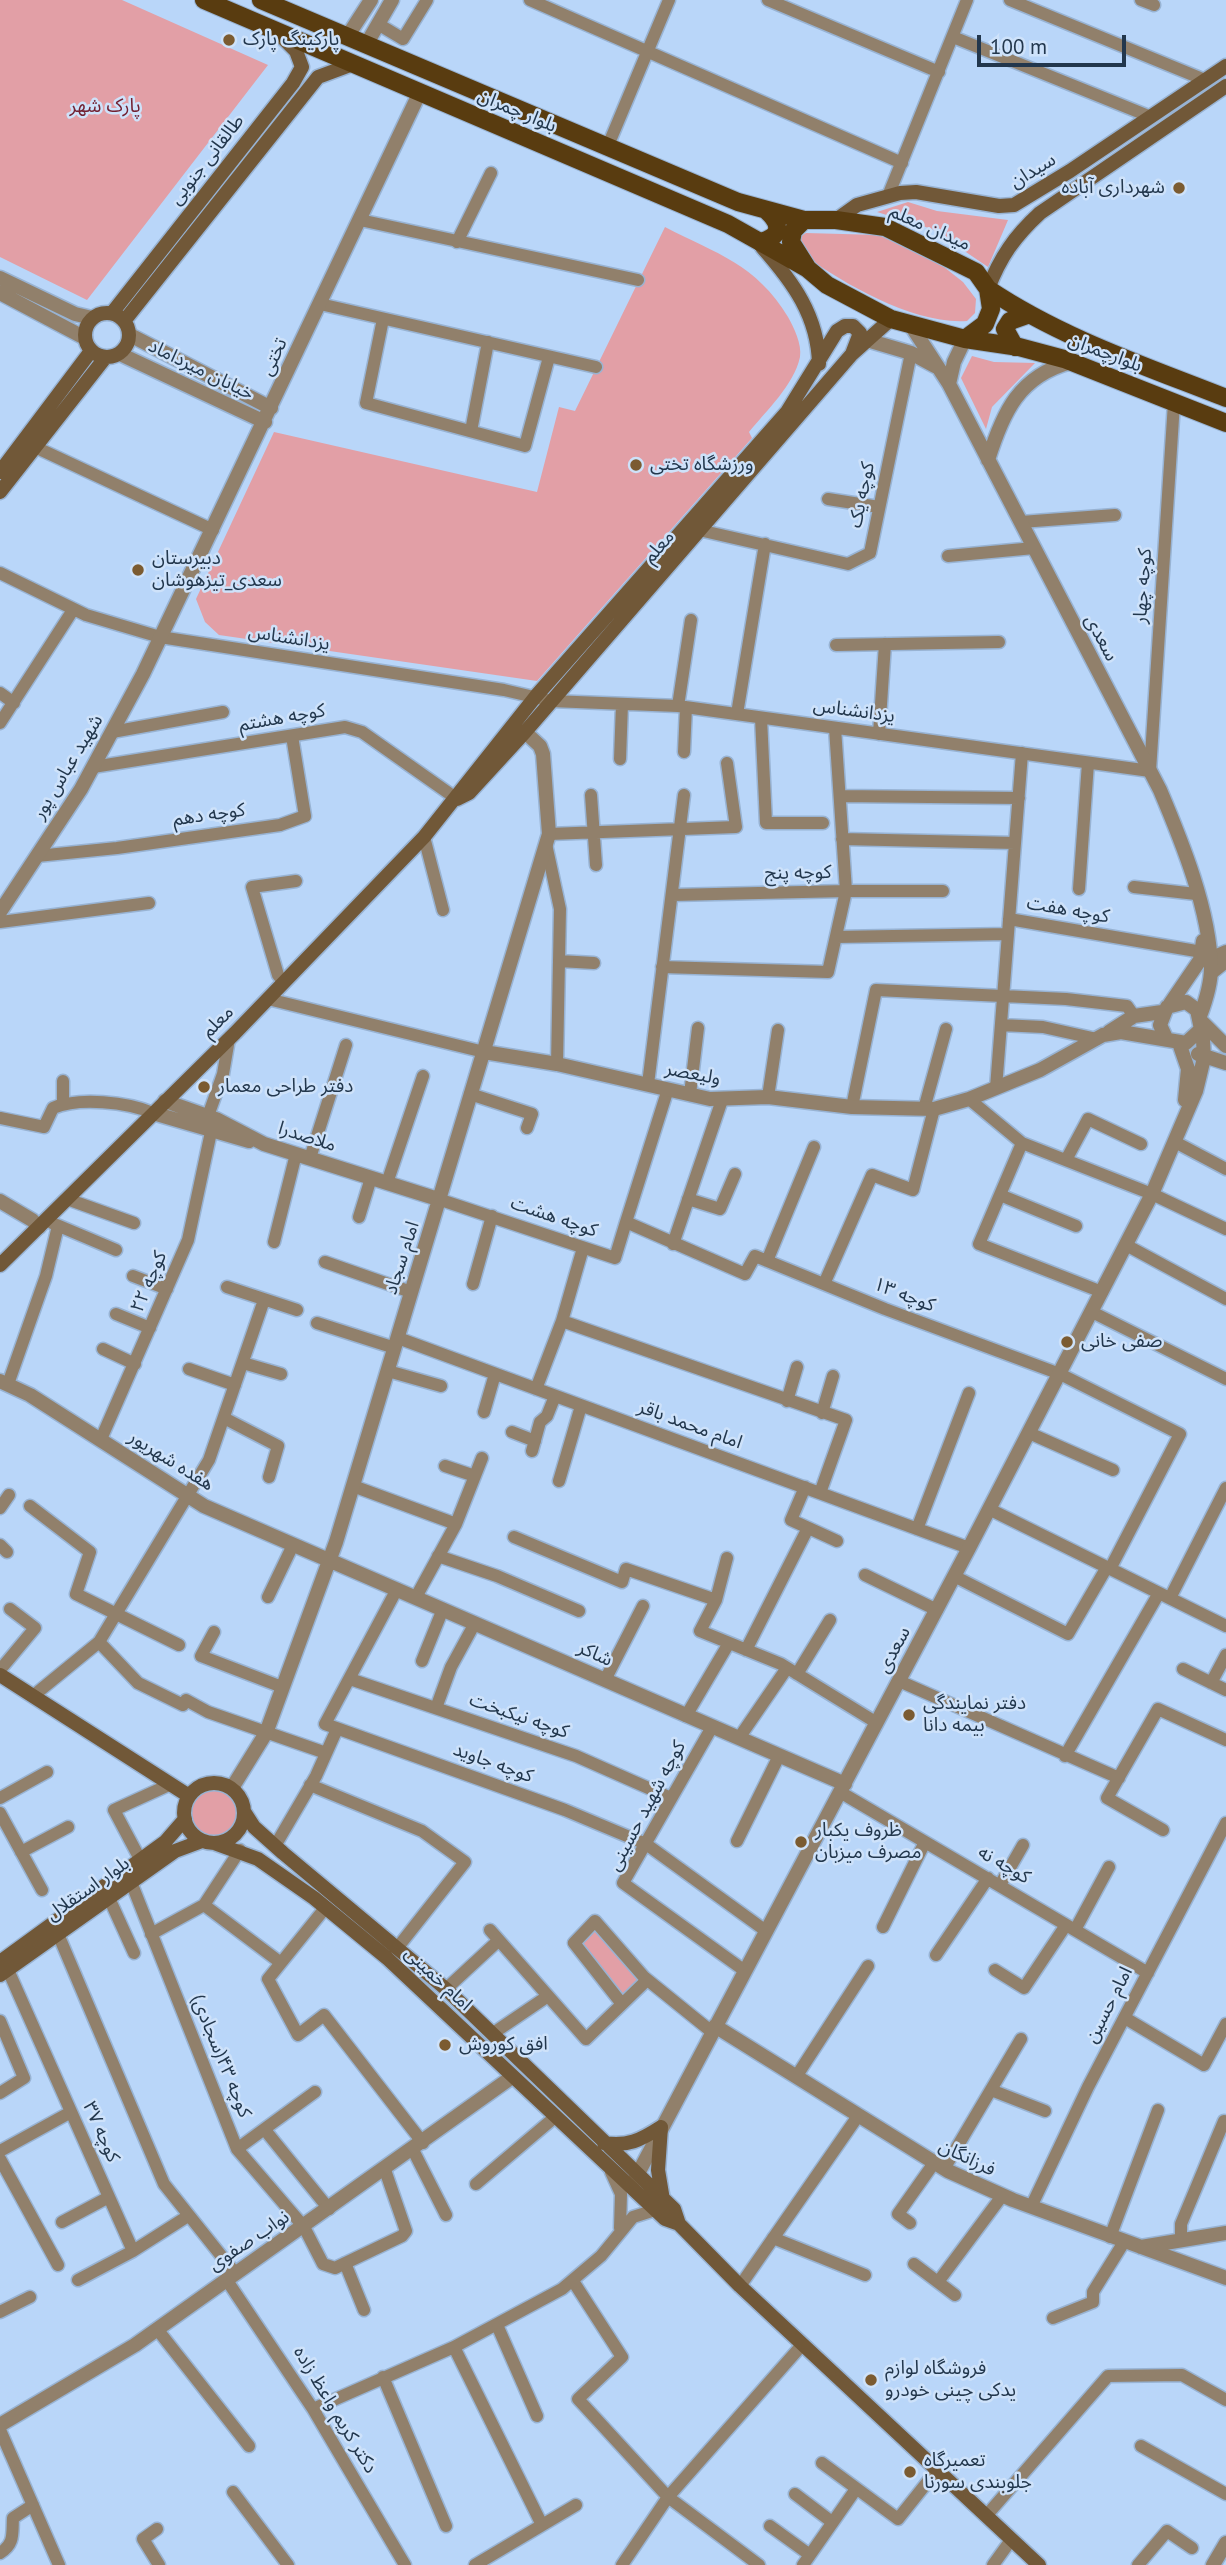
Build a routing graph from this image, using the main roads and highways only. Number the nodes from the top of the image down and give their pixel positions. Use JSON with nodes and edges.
{"nodes":[{"id":1,"x":204,"y":0,"type":"edge"},
{"id":2,"x":261,"y":0,"type":"edge"},
{"id":3,"x":289,"y":6,"type":"edge"},
{"id":4,"x":276,"y":31,"type":"junction"},
{"id":5,"x":353,"y":64,"type":"junction"},
{"id":6,"x":302,"y":66,"type":"junction"},
{"id":7,"x":1226,"y":66,"type":"edge"},
{"id":8,"x":318,"y":77,"type":"junction"},
{"id":9,"x":1226,"y":86,"type":"edge"},
{"id":10,"x":209,"y":190,"type":"junction"},
{"id":11,"x":1028,"y":198,"type":"junction"},
{"id":12,"x":220,"y":200,"type":"junction"},
{"id":13,"x":767,"y":211,"type":"junction"},
{"id":14,"x":1040,"y":213,"type":"junction"},
{"id":15,"x":804,"y":220,"type":"junction"},
{"id":16,"x":836,"y":220,"type":"junction"},
{"id":17,"x":759,"y":241,"type":"junction"},
{"id":18,"x":146,"y":268,"type":"junction"},
{"id":19,"x":808,"y":270,"type":"junction"},
{"id":20,"x":159,"y":278,"type":"junction"},
{"id":21,"x":988,"y":289,"type":"junction"},
{"id":22,"x":1027,"y":315,"type":"junction"},
{"id":23,"x":891,"y":319,"type":"junction"},
{"id":24,"x":122,"y":323,"type":"junction"},
{"id":25,"x":965,"y":339,"type":"junction"},
{"id":26,"x":1015,"y":347,"type":"junction"},
{"id":27,"x":100,"y":350,"type":"junction"},
{"id":28,"x":852,"y":354,"type":"junction"},
{"id":29,"x":819,"y":365,"type":"junction"},
{"id":30,"x":1226,"y":398,"type":"edge"},
{"id":31,"x":1226,"y":423,"type":"edge"},
{"id":32,"x":0,"y":472,"type":"edge"},
{"id":33,"x":0,"y":492,"type":"edge"},
{"id":34,"x":457,"y":799,"type":"junction"},
{"id":35,"x":0,"y":1265,"type":"edge"},
{"id":36,"x":0,"y":1672,"type":"edge"},
{"id":37,"x":189,"y":1796,"type":"junction"},
{"id":38,"x":245,"y":1813,"type":"junction"},
{"id":39,"x":185,"y":1818,"type":"junction"},
{"id":40,"x":208,"y":1842,"type":"junction"},
{"id":41,"x":3,"y":1969,"type":"edge"},
{"id":42,"x":604,"y":2143,"type":"junction"},
{"id":43,"x":634,"y":2181,"type":"junction"},
{"id":44,"x":659,"y":2205,"type":"junction"},
{"id":45,"x":1039,"y":2565,"type":"edge"}],
"edges":[{"from":1,"to":4,"type":"main road","name":"بلوار چمران"},
{"from":2,"to":3,"type":"main road","name":"بلوار چمران"},
{"from":3,"to":13,"type":"main road","name":"بلوار چمران"},
{"from":4,"to":5,"type":"main road","name":"بلوار چمران"},
{"from":4,"to":6,"type":"main road"},
{"from":5,"to":8,"type":"main road"},
{"from":5,"to":17,"type":"main road","name":"بلوار چمران"},
{"from":6,"to":8,"type":"main road"},
{"from":6,"to":10,"type":"main road","name":"طالقانی جنوبی"},
{"from":7,"to":11,"type":"main road","name":"سیدان"},
{"from":8,"to":12,"type":"main road","name":"طالقانی جنوبی"},
{"from":9,"to":14,"type":"main road","name":"سیدان"},
{"from":10,"to":12,"type":"main road"},
{"from":10,"to":18,"type":"main road","name":"طالقانی جنوبی"},
{"from":11,"to":14,"type":"main road"},
{"from":11,"to":16,"type":"main road","name":"سیدان"},
{"from":12,"to":20,"type":"main road","name":"طالقانی جنوبی"},
{"from":13,"to":15,"type":"main road","name":"بلوار چمران"},
{"from":13,"to":17,"type":"main road"},
{"from":14,"to":21,"type":"main road","name":"سیدان"},
{"from":15,"to":16,"type":"main road","name":"میدان معلم"},
{"from":15,"to":19,"type":"main road"},
{"from":16,"to":21,"type":"main road","name":"میدان معلم"},
{"from":17,"to":19,"type":"main road","name":"بلوار چمران"},
{"from":17,"to":29,"type":"main road"},
{"from":18,"to":20,"type":"main road"},
{"from":18,"to":24,"type":"main road","name":"طالقانی جنوبی"},
{"from":19,"to":23,"type":"main road"},
{"from":20,"to":24,"type":"main road","name":"طالقانی جنوبی"},
{"from":21,"to":22,"type":"main road","name":"بلوارچمران"},
{"from":21,"to":25,"type":"main road"},
{"from":22,"to":26,"type":"main road"},
{"from":22,"to":30,"type":"main road","name":"بلوارچمران"},
{"from":23,"to":25,"type":"main road"},
{"from":23,"to":28,"type":"main road","name":"معلم"},
{"from":24,"to":27,"type":"main road"},
{"from":24,"to":27,"type":"main road"},
{"from":25,"to":26,"type":"main road","name":"بلوارچمران"},
{"from":26,"to":31,"type":"main road","name":"بلوارچمران"},
{"from":27,"to":32,"type":"main road"},
{"from":27,"to":33,"type":"main road"},
{"from":28,"to":29,"type":"main road","name":"معلم"},
{"from":28,"to":34,"type":"main road","name":"معلم"},
{"from":29,"to":34,"type":"main road","name":"معلم"},
{"from":34,"to":35,"type":"main road","name":"معلم"},
{"from":36,"to":37,"type":"main road"},
{"from":37,"to":38,"type":"main road"},
{"from":37,"to":39,"type":"main road"},
{"from":38,"to":40,"type":"main road"},
{"from":38,"to":42,"type":"main road","name":"امام خمینی"},
{"from":39,"to":40,"type":"main road"},
{"from":39,"to":41,"type":"main road","name":"بلوار استقلال"},
{"from":40,"to":41,"type":"main road","name":"بلوار استقلال"},
{"from":40,"to":43,"type":"main road","name":"امام خمینی"},
{"from":42,"to":43,"type":"main road","name":"امام خمینی"},
{"from":42,"to":44,"type":"main road"},
{"from":43,"to":44,"type":"main road","name":"امام خمینی"},
{"from":44,"to":45,"type":"main road","name":"امام خمینی"}]}
